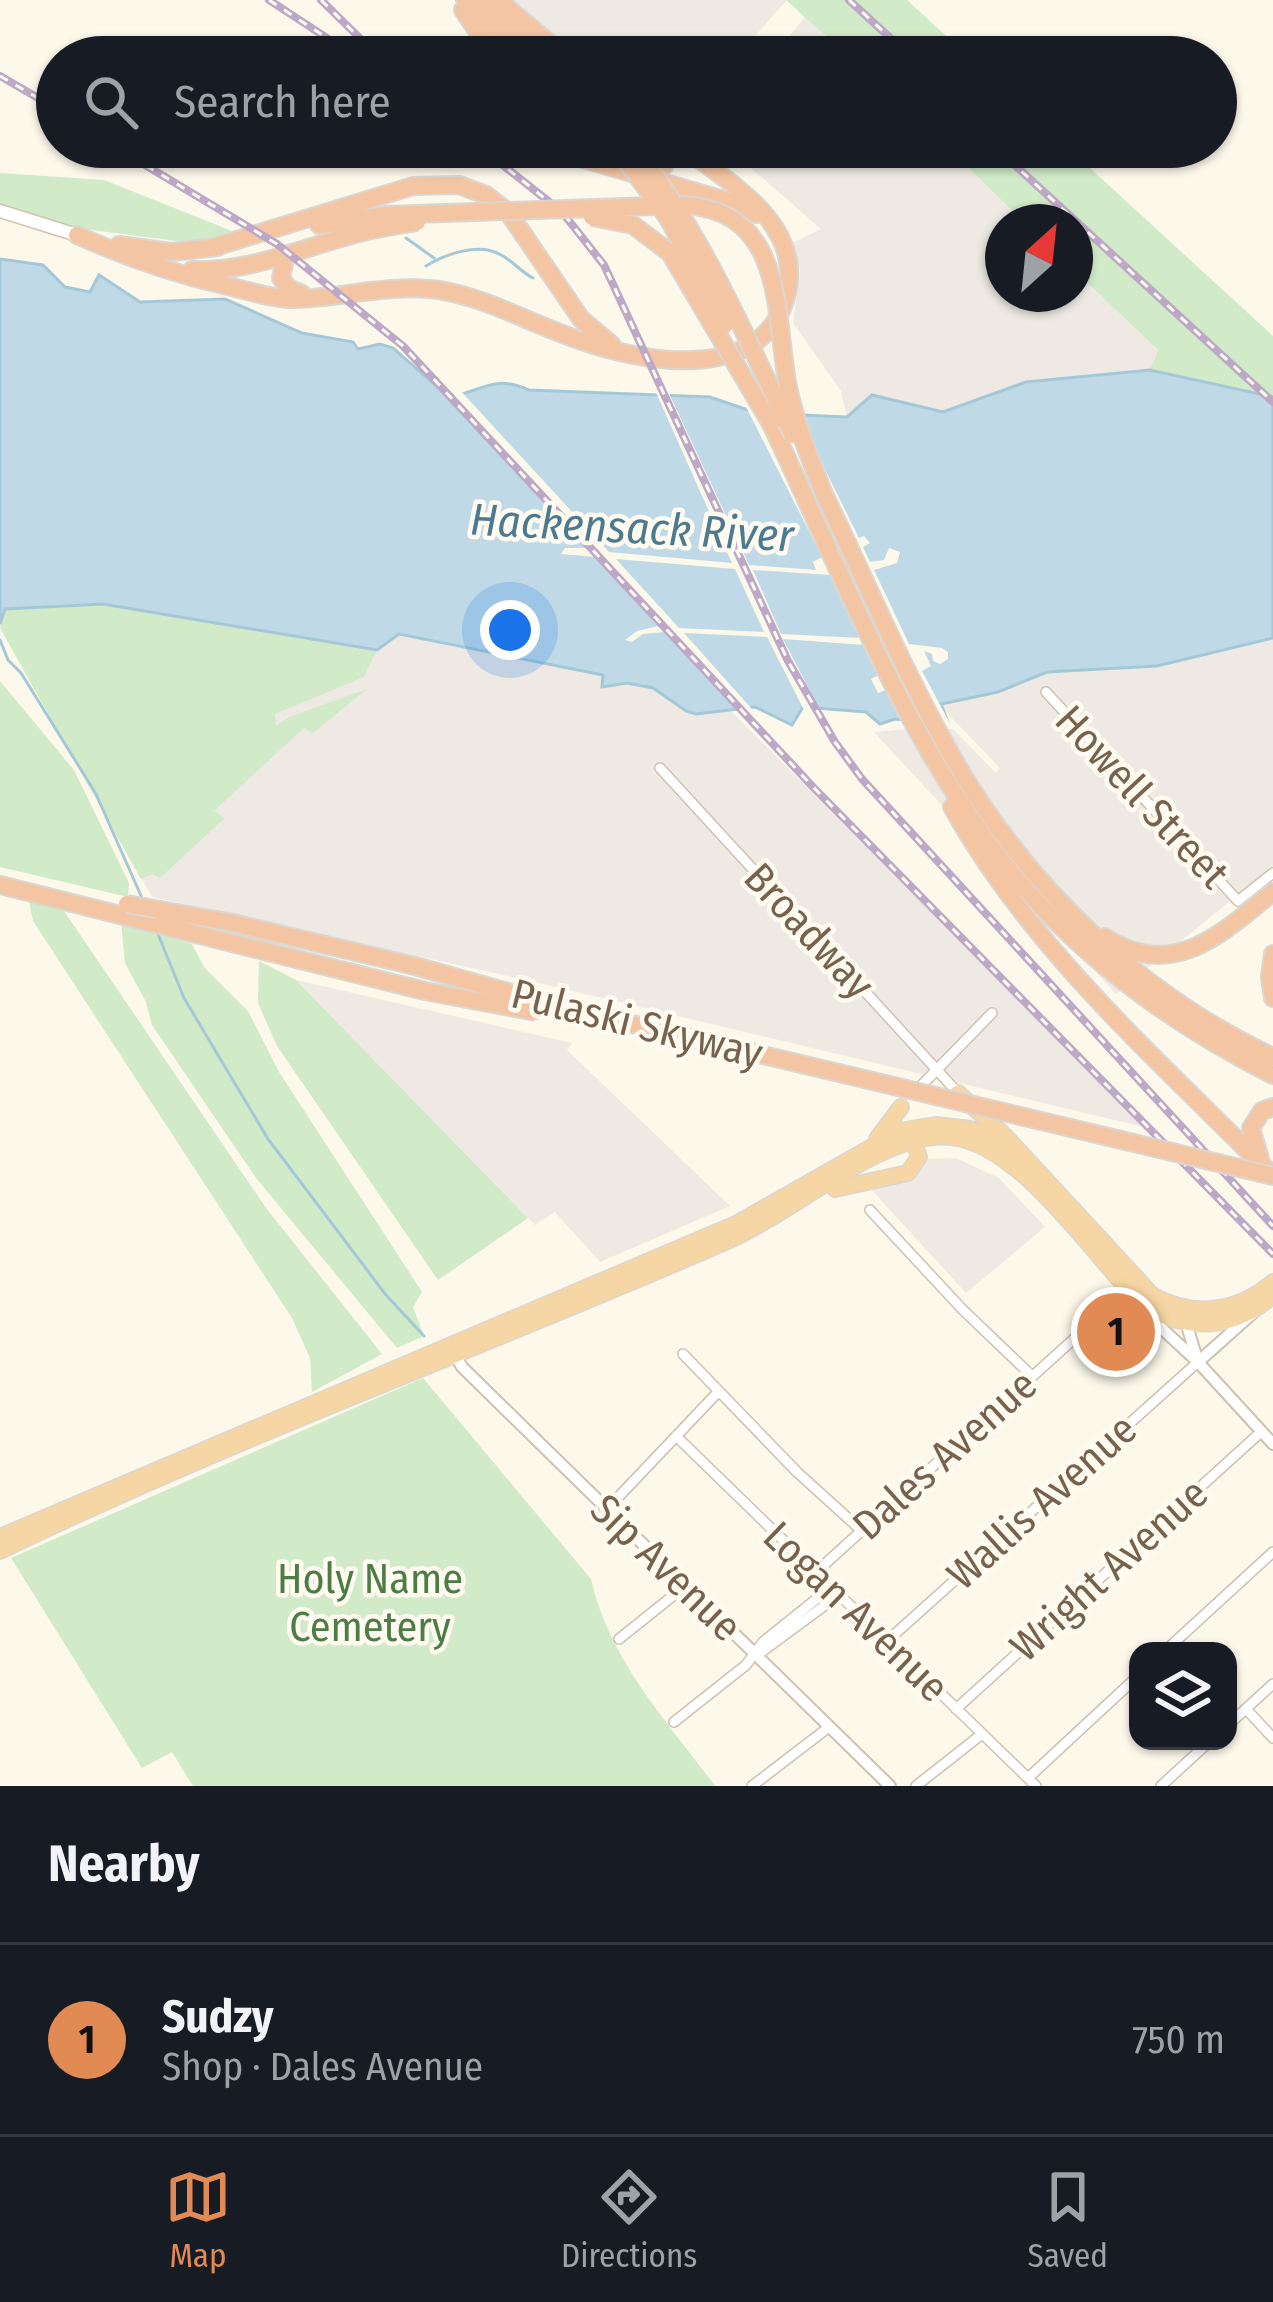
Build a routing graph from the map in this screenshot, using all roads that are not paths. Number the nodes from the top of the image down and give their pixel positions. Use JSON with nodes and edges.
{"nodes":[{"id":1,"x":454,"y":0,"type":"edge"},
{"id":2,"x":465,"y":0,"type":"edge"},
{"id":3,"x":484,"y":0,"type":"edge"},
{"id":4,"x":498,"y":0,"type":"edge"},
{"id":5,"x":480,"y":36,"type":"edge"},
{"id":6,"x":503,"y":36,"type":"edge"},
{"id":7,"x":522,"y":36,"type":"edge"},
{"id":8,"x":541,"y":36,"type":"edge"},
{"id":9,"x":614,"y":168,"type":"edge"},
{"id":10,"x":632,"y":168,"type":"edge"},
{"id":11,"x":648,"y":168,"type":"edge"},
{"id":12,"x":662,"y":168,"type":"edge"},
{"id":13,"x":710,"y":168,"type":"edge"},
{"id":14,"x":622,"y":170,"type":"junction"},
{"id":15,"x":0,"y":211,"type":"edge"},
{"id":16,"x":386,"y":221,"type":"junction"},
{"id":17,"x":77,"y":236,"type":"junction"},
{"id":18,"x":784,"y":247,"type":"junction"},
{"id":19,"x":211,"y":248,"type":"junction"},
{"id":20,"x":286,"y":254,"type":"junction"},
{"id":21,"x":314,"y":297,"type":"junction"},
{"id":22,"x":626,"y":352,"type":"junction"},
{"id":23,"x":771,"y":424,"type":"junction"},
{"id":24,"x":824,"y":494,"type":"junction"},
{"id":25,"x":1046,"y":692,"type":"dead end"},
{"id":26,"x":911,"y":716,"type":"junction"},
{"id":27,"x":938,"y":747,"type":"junction"},
{"id":28,"x":660,"y":768,"type":"dead end"},
{"id":29,"x":1273,"y":873,"type":"edge"},
{"id":30,"x":0,"y":874,"type":"edge"},
{"id":31,"x":0,"y":885,"type":"edge"},
{"id":32,"x":1273,"y":892,"type":"edge"},
{"id":33,"x":1066,"y":906,"type":"junction"},
{"id":34,"x":1273,"y":955,"type":"edge"},
{"id":35,"x":1273,"y":998,"type":"edge"},
{"id":36,"x":992,"y":1013,"type":"dead end"},
{"id":37,"x":1273,"y":1057,"type":"edge"},
{"id":38,"x":935,"y":1069,"type":"junction"},
{"id":39,"x":1273,"y":1071,"type":"edge"},
{"id":40,"x":958,"y":1093,"type":"junction"},
{"id":41,"x":901,"y":1107,"type":"junction"},
{"id":42,"x":1273,"y":1107,"type":"edge"},
{"id":43,"x":935,"y":1125,"type":"junction"},
{"id":44,"x":910,"y":1134,"type":"junction"},
{"id":45,"x":870,"y":1148,"type":"junction"},
{"id":46,"x":1024,"y":1159,"type":"junction"},
{"id":47,"x":1270,"y":1172,"type":"edge"},
{"id":48,"x":1273,"y":1186,"type":"edge"},
{"id":49,"x":799,"y":1204,"type":"junction"},
{"id":50,"x":870,"y":1210,"type":"dead end"},
{"id":51,"x":1273,"y":1282,"type":"edge"},
{"id":52,"x":1128,"y":1290,"type":"junction"},
{"id":53,"x":1273,"y":1295,"type":"edge"},
{"id":54,"x":1257,"y":1308,"type":"junction"},
{"id":55,"x":1151,"y":1311,"type":"junction"},
{"id":56,"x":1183,"y":1317,"type":"junction"},
{"id":57,"x":1178,"y":1346,"type":"junction"},
{"id":58,"x":453,"y":1350,"type":"junction"},
{"id":59,"x":683,"y":1354,"type":"dead end"},
{"id":60,"x":1198,"y":1362,"type":"junction"},
{"id":61,"x":1032,"y":1376,"type":"junction"},
{"id":62,"x":719,"y":1391,"type":"junction"},
{"id":63,"x":1262,"y":1431,"type":"junction"},
{"id":64,"x":676,"y":1436,"type":"junction"},
{"id":65,"x":1273,"y":1444,"type":"edge"},
{"id":66,"x":607,"y":1509,"type":"junction"},
{"id":67,"x":861,"y":1530,"type":"junction"},
{"id":68,"x":3,"y":1535,"type":"edge"},
{"id":69,"x":0,"y":1551,"type":"edge"},
{"id":70,"x":1273,"y":1552,"type":"edge"},
{"id":71,"x":816,"y":1572,"type":"junction"},
{"id":72,"x":684,"y":1587,"type":"junction"},
{"id":73,"x":834,"y":1590,"type":"junction"},
{"id":74,"x":619,"y":1639,"type":"dead end"},
{"id":75,"x":886,"y":1642,"type":"junction"},
{"id":76,"x":1175,"y":1642,"type":"edge"},
{"id":77,"x":756,"y":1656,"type":"junction"},
{"id":78,"x":1273,"y":1684,"type":"edge"},
{"id":79,"x":1129,"y":1685,"type":"edge"},
{"id":80,"x":1246,"y":1708,"type":"junction"},
{"id":81,"x":956,"y":1709,"type":"junction"},
{"id":82,"x":1237,"y":1716,"type":"edge"},
{"id":83,"x":674,"y":1722,"type":"dead end"},
{"id":84,"x":829,"y":1726,"type":"junction"},
{"id":85,"x":982,"y":1734,"type":"junction"},
{"id":86,"x":1273,"y":1738,"type":"edge"},
{"id":87,"x":1200,"y":1750,"type":"edge"},
{"id":88,"x":1173,"y":1775,"type":"junction"},
{"id":89,"x":1032,"y":1782,"type":"edge"},
{"id":90,"x":752,"y":1786,"type":"edge"},
{"id":91,"x":890,"y":1786,"type":"edge"},
{"id":92,"x":916,"y":1786,"type":"edge"},
{"id":93,"x":1161,"y":1786,"type":"edge"},
{"id":94,"x":1184,"y":1786,"type":"edge"}],
"edges":[{"from":1,"to":5,"type":"highway"},
{"from":2,"to":6,"type":"highway"},
{"from":3,"to":7,"type":"highway"},
{"from":4,"to":8,"type":"highway"},
{"from":9,"to":14,"type":"highway"},
{"from":10,"to":23,"type":"highway","bridge":true},
{"from":11,"to":24,"type":"highway","bridge":true},
{"from":12,"to":14,"type":"highway"},
{"from":13,"to":18,"type":"highway"},
{"from":14,"to":18,"type":"highway"},
{"from":15,"to":17,"type":"main road"},
{"from":16,"to":19,"type":"highway"},
{"from":16,"to":20,"type":"highway"},
{"from":16,"to":23,"type":"highway","bridge":true},
{"from":16,"to":24,"type":"highway","bridge":true},
{"from":17,"to":19,"type":"highway"},
{"from":17,"to":20,"type":"highway"},
{"from":17,"to":21,"type":"highway"},
{"from":18,"to":22,"type":"highway"},
{"from":19,"to":22,"type":"highway"},
{"from":20,"to":21,"type":"highway"},
{"from":21,"to":22,"type":"highway"},
{"from":23,"to":26,"type":"highway"},
{"from":24,"to":27,"type":"highway"},
{"from":25,"to":29,"type":"street","name":"Howell Street"},
{"from":26,"to":27,"type":"highway"},
{"from":26,"to":47,"type":"highway"},
{"from":27,"to":33,"type":"highway"},
{"from":27,"to":39,"type":"highway"},
{"from":28,"to":38,"type":"street","name":"Broadway"},
{"from":30,"to":47,"type":"highway","name":"Pulaski Skyway","bridge":true},
{"from":31,"to":48,"type":"highway","name":"Pulaski Skyway","bridge":true},
{"from":32,"to":33,"type":"highway"},
{"from":33,"to":37,"type":"highway"},
{"from":34,"to":35,"type":"highway"},
{"from":36,"to":38,"type":"street"},
{"from":38,"to":40,"type":"street","name":"Broadway"},
{"from":38,"to":41,"type":"street"},
{"from":40,"to":43,"type":"highway"},
{"from":40,"to":46,"type":"highway"},
{"from":41,"to":44,"type":"street"},
{"from":41,"to":45,"type":"highway"},
{"from":42,"to":47,"type":"highway"},
{"from":43,"to":44,"type":"highway"},
{"from":43,"to":46,"type":"highway"},
{"from":44,"to":45,"type":"highway"},
{"from":44,"to":49,"type":"highway"},
{"from":44,"to":49,"type":"highway"},
{"from":44,"to":52,"type":"highway"},
{"from":45,"to":58,"type":"highway"},
{"from":46,"to":56,"type":"highway"},
{"from":49,"to":58,"type":"highway"},
{"from":50,"to":61,"type":"street"},
{"from":51,"to":56,"type":"highway"},
{"from":52,"to":55,"type":"highway"},
{"from":52,"to":61,"type":"street","name":"Dales Avenue"},
{"from":53,"to":54,"type":"highway"},
{"from":54,"to":56,"type":"highway"},
{"from":54,"to":60,"type":"street"},
{"from":55,"to":56,"type":"highway"},
{"from":55,"to":57,"type":"street"},
{"from":56,"to":57,"type":"street"},
{"from":56,"to":60,"type":"street"},
{"from":57,"to":60,"type":"street"},
{"from":58,"to":66,"type":"street","name":"Sip Avenue"},
{"from":58,"to":68,"type":"highway"},
{"from":58,"to":69,"type":"highway"},
{"from":59,"to":62,"type":"street"},
{"from":60,"to":63,"type":"street"},
{"from":60,"to":75,"type":"street","name":"Wallis Avenue"},
{"from":61,"to":67,"type":"street","name":"Dales Avenue"},
{"from":62,"to":64,"type":"street"},
{"from":62,"to":67,"type":"street"},
{"from":63,"to":65,"type":"street"},
{"from":63,"to":81,"type":"street","name":"Wright Avenue"},
{"from":64,"to":66,"type":"street"},
{"from":64,"to":71,"type":"street","name":"Logan Avenue"},
{"from":66,"to":72,"type":"street","name":"Sip Avenue"},
{"from":67,"to":71,"type":"street","name":"Dales Avenue"},
{"from":70,"to":76,"type":"street"},
{"from":71,"to":73,"type":"street","name":"Logan Avenue"},
{"from":72,"to":74,"type":"street"},
{"from":72,"to":77,"type":"street","name":"Sip Avenue"},
{"from":73,"to":75,"type":"street","name":"Logan Avenue"},
{"from":73,"to":77,"type":"street"},
{"from":75,"to":81,"type":"street","name":"Logan Avenue"},
{"from":77,"to":83,"type":"street"},
{"from":77,"to":84,"type":"street","name":"Sip Avenue"},
{"from":78,"to":80,"type":"street"},
{"from":79,"to":89,"type":"street"},
{"from":80,"to":82,"type":"street"},
{"from":80,"to":86,"type":"street"},
{"from":81,"to":85,"type":"street","name":"Logan Avenue"},
{"from":84,"to":90,"type":"street"},
{"from":84,"to":91,"type":"street","name":"Sip Avenue"},
{"from":85,"to":89,"type":"street","name":"Logan Avenue"},
{"from":85,"to":92,"type":"street"},
{"from":87,"to":88,"type":"street"},
{"from":88,"to":93,"type":"street"},
{"from":88,"to":94,"type":"street"}]}
